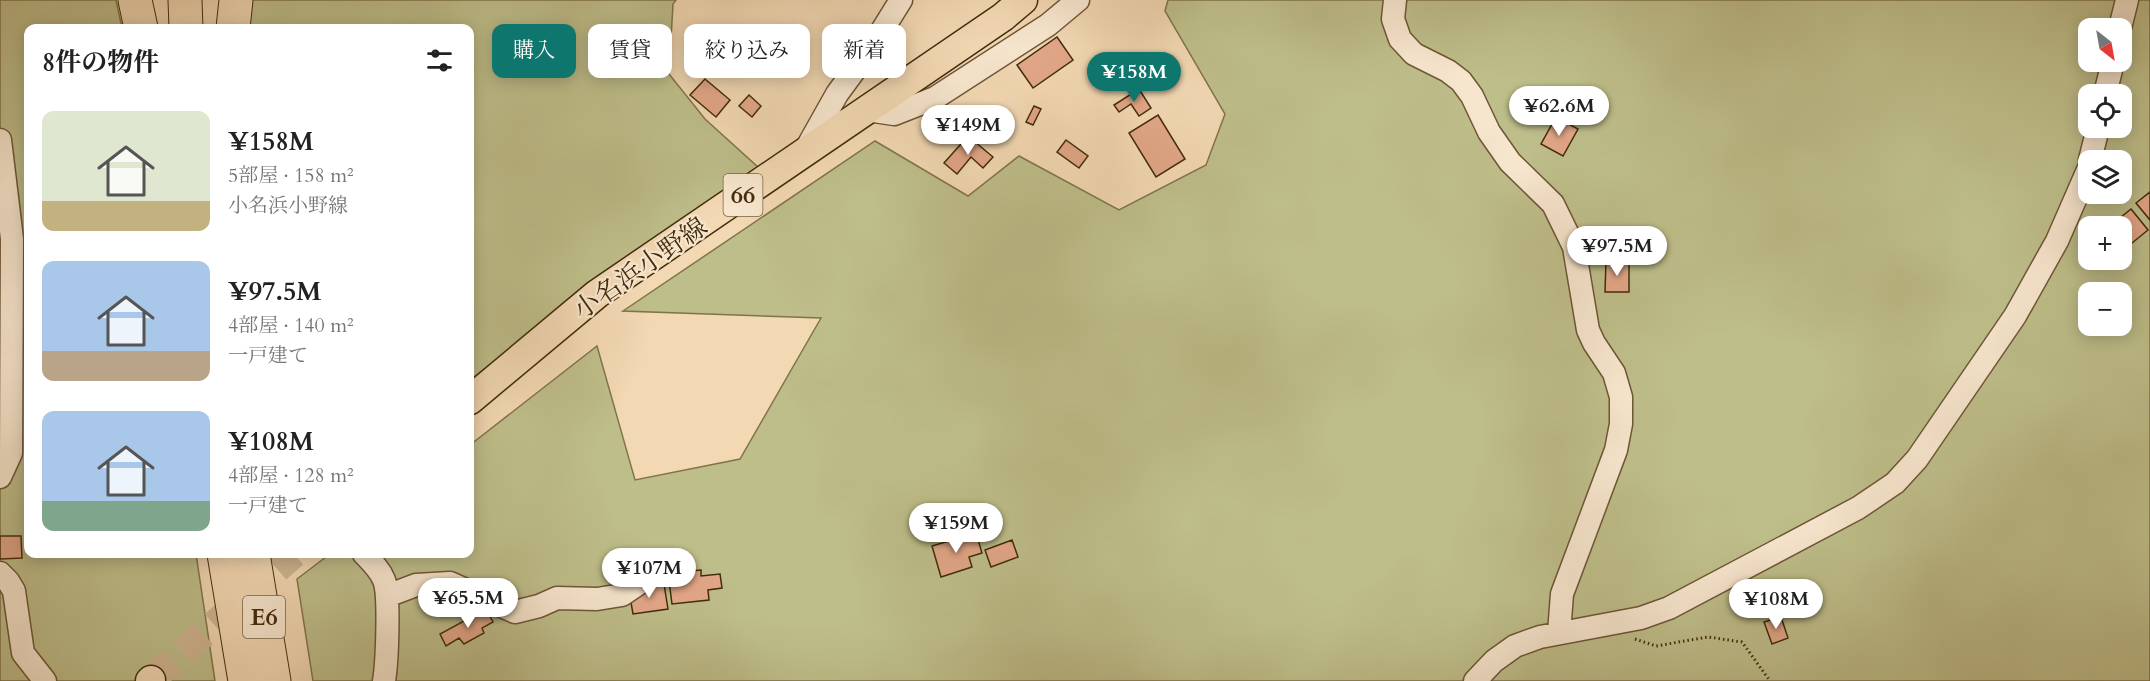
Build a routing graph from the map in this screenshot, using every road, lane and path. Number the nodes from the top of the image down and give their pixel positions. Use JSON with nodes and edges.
{"nodes":[{"id":1,"x":135,"y":0,"type":"edge"},
{"id":2,"x":185,"y":0,"type":"edge"},
{"id":3,"x":215,"y":0,"type":"edge"},
{"id":4,"x":236,"y":0,"type":"edge"},
{"id":5,"x":901,"y":0,"type":"edge"},
{"id":6,"x":1023,"y":0,"type":"edge"},
{"id":7,"x":1078,"y":0,"type":"edge"},
{"id":8,"x":1395,"y":0,"type":"edge"},
{"id":9,"x":2127,"y":0,"type":"edge"},
{"id":10,"x":2122,"y":18,"type":"edge"},
{"id":11,"x":140,"y":24,"type":"edge"},
{"id":12,"x":186,"y":24,"type":"edge"},
{"id":13,"x":216,"y":24,"type":"edge"},
{"id":14,"x":233,"y":24,"type":"edge"},
{"id":15,"x":867,"y":110,"type":"junction"},
{"id":16,"x":0,"y":140,"type":"edge"},
{"id":17,"x":805,"y":152,"type":"junction"},
{"id":18,"x":2078,"y":193,"type":"edge"},
{"id":19,"x":474,"y":397,"type":"edge"},
{"id":20,"x":0,"y":477,"type":"edge"},
{"id":21,"x":219,"y":558,"type":"edge"},
{"id":22,"x":225,"y":558,"type":"edge"},
{"id":23,"x":254,"y":558,"type":"edge"},
{"id":24,"x":368,"y":558,"type":"edge"},
{"id":25,"x":665,"y":566,"type":"dead end"},
{"id":26,"x":0,"y":573,"type":"edge"},
{"id":27,"x":387,"y":596,"type":"junction"},
{"id":28,"x":231,"y":600,"type":"junction"},
{"id":29,"x":1597,"y":626,"type":"junction"},
{"id":30,"x":1559,"y":633,"type":"junction"},
{"id":31,"x":45,"y":681,"type":"edge"},
{"id":32,"x":245,"y":681,"type":"edge"},
{"id":33,"x":274,"y":681,"type":"edge"},
{"id":34,"x":384,"y":681,"type":"edge"},
{"id":35,"x":1475,"y":681,"type":"edge"},
{"id":36,"x":1770,"y":681,"type":"edge"}],
"edges":[{"from":1,"to":11,"type":"highway"},
{"from":2,"to":12,"type":"highway"},
{"from":3,"to":13,"type":"highway"},
{"from":4,"to":14,"type":"highway"},
{"from":5,"to":17,"type":"street"},
{"from":6,"to":15,"type":"main road","name":"小名浜小野線","number":"66"},
{"from":7,"to":15,"type":"street"},
{"from":8,"to":30,"type":"street"},
{"from":9,"to":10,"type":"street"},
{"from":15,"to":17,"type":"main road","name":"小名浜小野線","number":"66"},
{"from":16,"to":20,"type":"street"},
{"from":17,"to":19,"type":"main road","name":"小名浜小野線","number":"66"},
{"from":18,"to":29,"type":"street"},
{"from":21,"to":28,"type":"highway"},
{"from":22,"to":28,"type":"highway","number":"E6"},
{"from":23,"to":33,"type":"highway","number":"E6"},
{"from":24,"to":27,"type":"street"},
{"from":25,"to":27,"type":"street"},
{"from":26,"to":31,"type":"street"},
{"from":27,"to":34,"type":"street"},
{"from":28,"to":32,"type":"highway","number":"E6"},
{"from":29,"to":30,"type":"street"},
{"from":29,"to":36,"type":"path"},
{"from":30,"to":35,"type":"street"}]}
